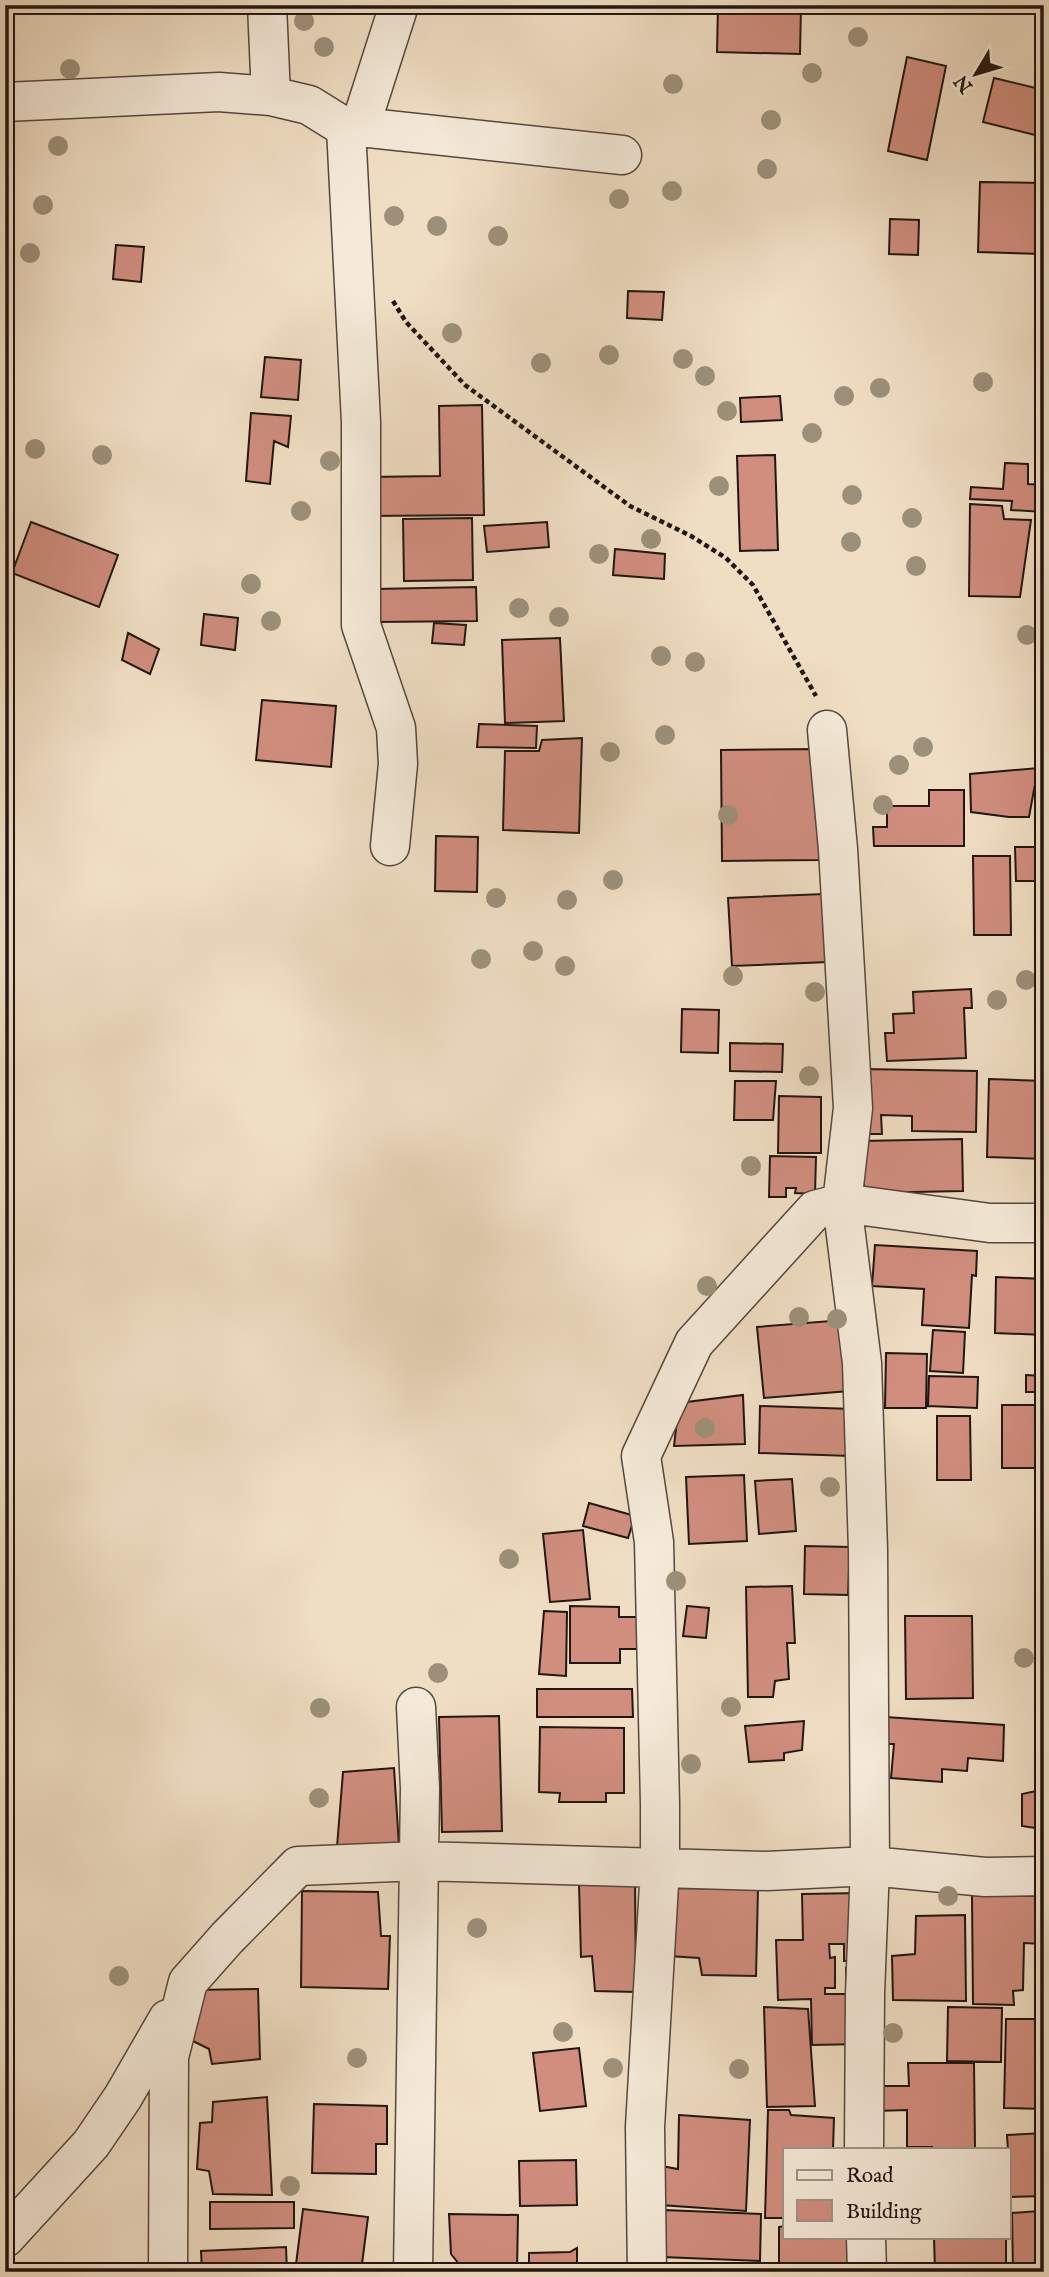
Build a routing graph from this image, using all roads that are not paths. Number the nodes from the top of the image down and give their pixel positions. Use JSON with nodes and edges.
{"nodes":[{"id":1,"x":267,"y":5,"type":"edge"},
{"id":2,"x":399,"y":5,"type":"edge"},
{"id":3,"x":271,"y":96,"type":"junction"},
{"id":4,"x":5,"y":102,"type":"edge"},
{"id":5,"x":353,"y":127,"type":"junction"},
{"id":6,"x":622,"y":155,"type":"dead end"},
{"id":7,"x":827,"y":730,"type":"road end"},
{"id":8,"x":390,"y":846,"type":"dead end"},
{"id":9,"x":842,"y":1203,"type":"junction"},
{"id":10,"x":1044,"y":1223,"type":"edge"},
{"id":11,"x":416,"y":1707,"type":"dead end"},
{"id":12,"x":419,"y":1861,"type":"junction"},
{"id":13,"x":870,"y":1866,"type":"junction"},
{"id":14,"x":660,"y":1867,"type":"junction"},
{"id":15,"x":1044,"y":1876,"type":"edge"},
{"id":16,"x":188,"y":1982,"type":"junction"},
{"id":17,"x":864,"y":2148,"type":"edge"},
{"id":18,"x":5,"y":2238,"type":"edge"},
{"id":19,"x":866,"y":2238,"type":"edge"},
{"id":20,"x":168,"y":2272,"type":"edge"},
{"id":21,"x":414,"y":2272,"type":"edge"},
{"id":22,"x":647,"y":2272,"type":"edge"},
{"id":23,"x":867,"y":2272,"type":"edge"}],
"edges":[{"from":1,"to":3,"type":"street"},
{"from":2,"to":5,"type":"street"},
{"from":3,"to":4,"type":"street"},
{"from":3,"to":5,"type":"street"},
{"from":5,"to":6,"type":"street"},
{"from":5,"to":8,"type":"street"},
{"from":7,"to":9,"type":"street"},
{"from":9,"to":10,"type":"street"},
{"from":9,"to":13,"type":"street"},
{"from":9,"to":14,"type":"street"},
{"from":11,"to":12,"type":"street"},
{"from":12,"to":14,"type":"street"},
{"from":12,"to":16,"type":"street"},
{"from":12,"to":21,"type":"street"},
{"from":13,"to":14,"type":"street"},
{"from":13,"to":15,"type":"street"},
{"from":13,"to":17,"type":"street"},
{"from":14,"to":22,"type":"street"},
{"from":16,"to":18,"type":"street"},
{"from":16,"to":20,"type":"street"},
{"from":19,"to":23,"type":"street"}]}
